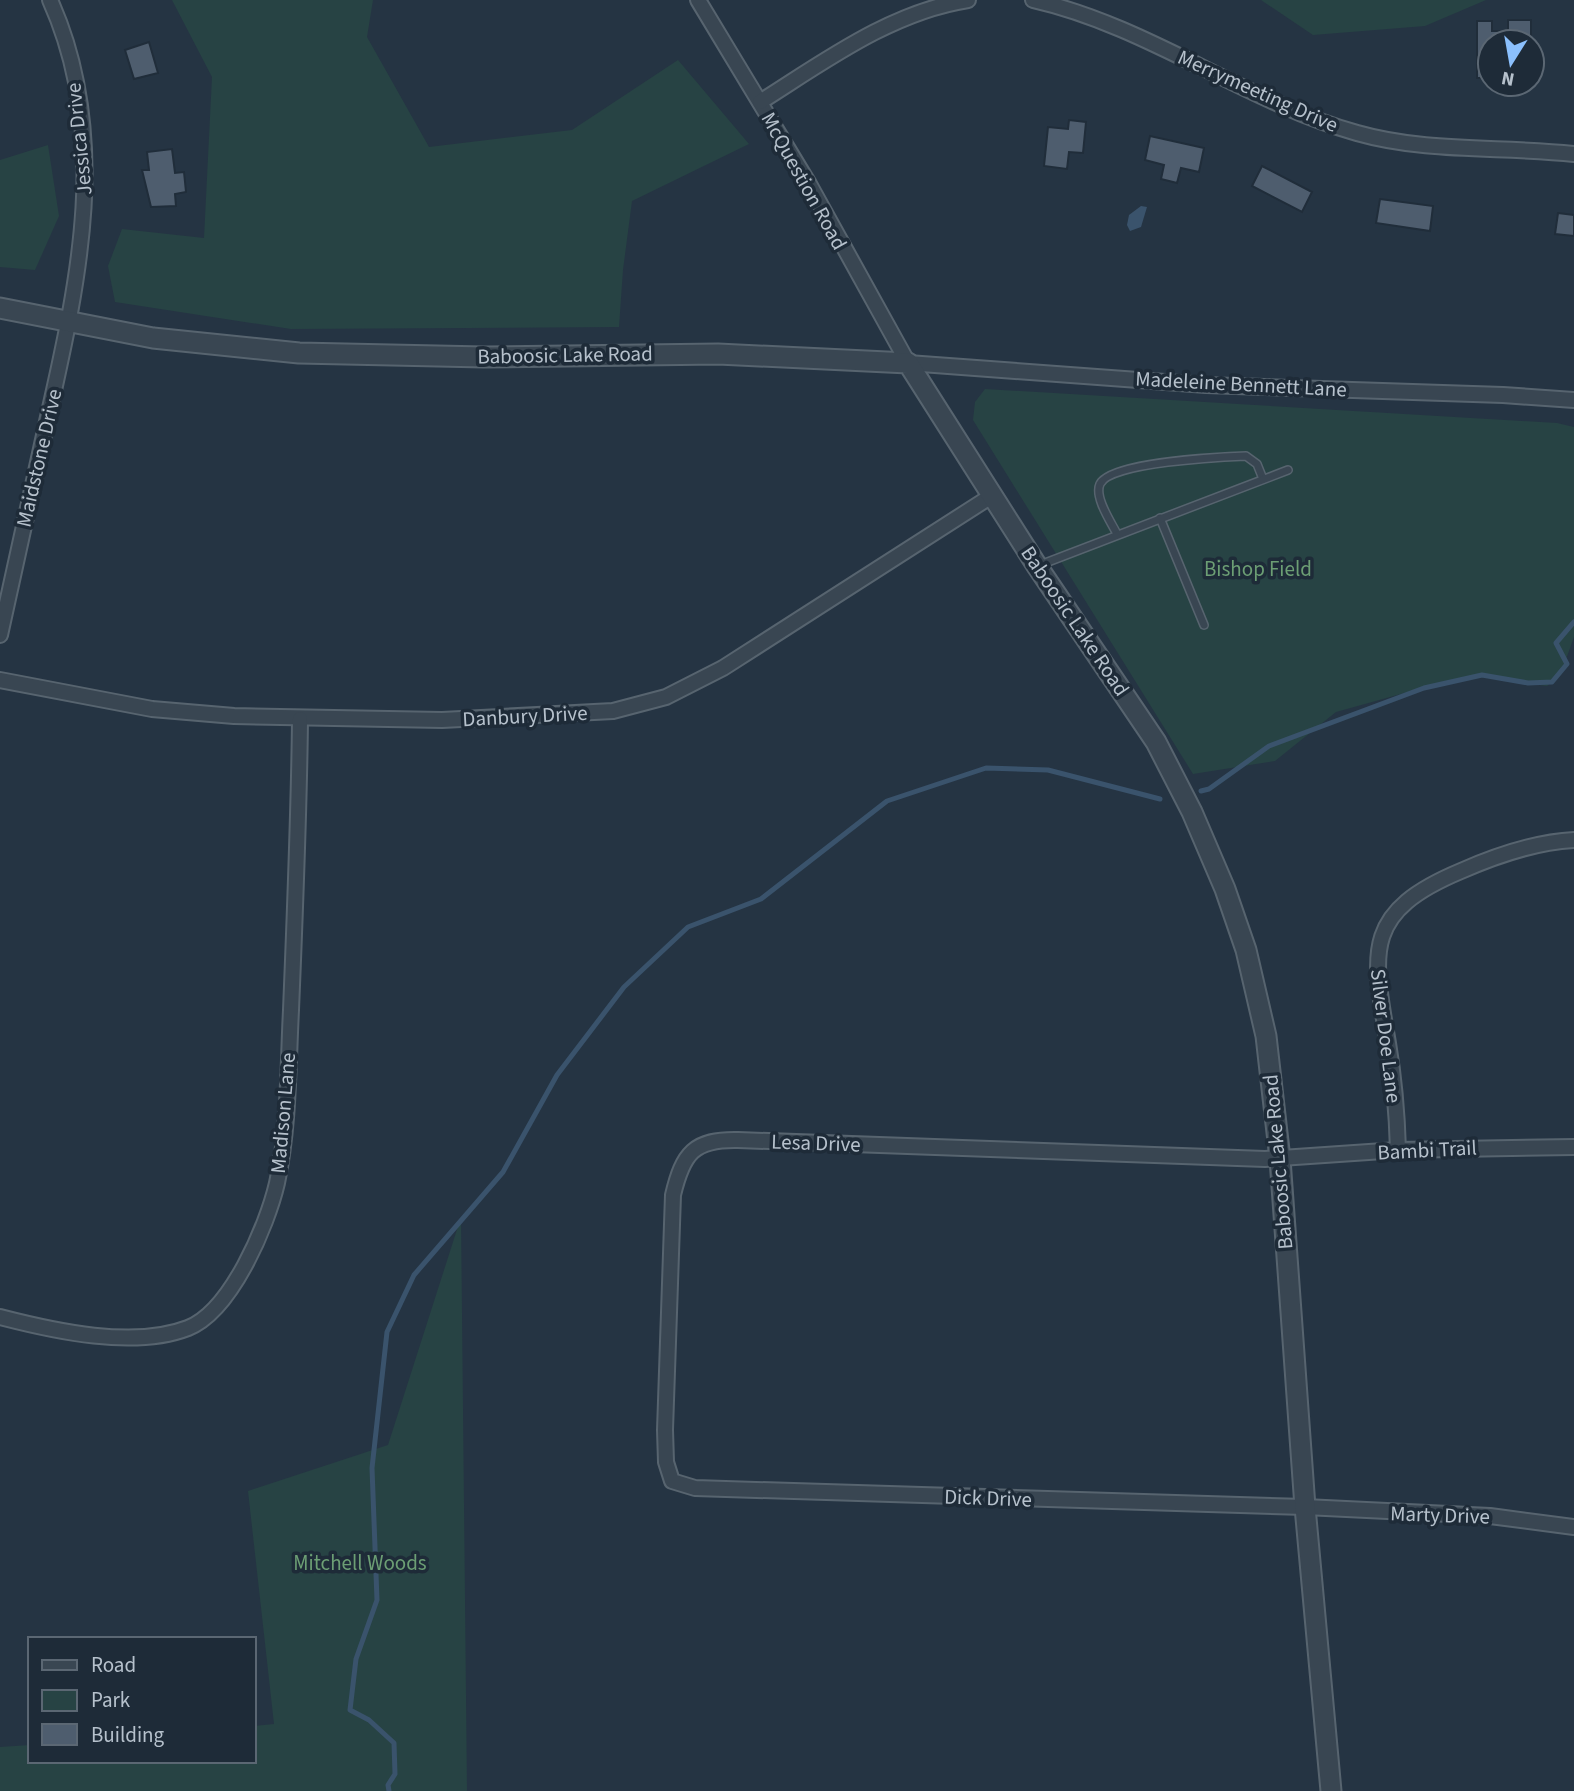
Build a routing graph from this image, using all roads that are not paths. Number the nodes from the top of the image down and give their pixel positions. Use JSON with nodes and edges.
{"nodes":[{"id":1,"x":50,"y":0,"type":"edge"},
{"id":2,"x":698,"y":0,"type":"edge"},
{"id":3,"x":968,"y":0,"type":"edge"},
{"id":4,"x":1033,"y":0,"type":"edge"},
{"id":5,"x":760,"y":102,"type":"junction"},
{"id":6,"x":1574,"y":154,"type":"edge"},
{"id":7,"x":0,"y":308,"type":"edge"},
{"id":8,"x":70,"y":322,"type":"junction"},
{"id":9,"x":908,"y":363,"type":"junction"},
{"id":10,"x":1574,"y":400,"type":"edge"},
{"id":11,"x":1288,"y":470,"type":"dead end"},
{"id":12,"x":1263,"y":479,"type":"junction"},
{"id":13,"x":993,"y":495,"type":"junction"},
{"id":14,"x":1160,"y":518,"type":"junction"},
{"id":15,"x":1117,"y":534,"type":"junction"},
{"id":16,"x":1037,"y":566,"type":"junction"},
{"id":17,"x":1204,"y":625,"type":"dead end"},
{"id":18,"x":0,"y":635,"type":"edge"},
{"id":19,"x":0,"y":680,"type":"edge"},
{"id":20,"x":300,"y":719,"type":"junction"},
{"id":21,"x":1574,"y":840,"type":"edge"},
{"id":22,"x":1574,"y":1147,"type":"edge"},
{"id":23,"x":1398,"y":1150,"type":"junction"},
{"id":24,"x":1280,"y":1159,"type":"junction"},
{"id":25,"x":0,"y":1317,"type":"edge"},
{"id":26,"x":673,"y":1481,"type":"joint"},
{"id":27,"x":1305,"y":1507,"type":"junction"},
{"id":28,"x":1574,"y":1527,"type":"edge"},
{"id":29,"x":1331,"y":1791,"type":"edge"}],
"edges":[{"from":1,"to":8,"type":"street","name":"Jessica Drive"},
{"from":2,"to":5,"type":"street","name":"McQuestion Road"},
{"from":3,"to":5,"type":"street"},
{"from":4,"to":6,"type":"street","name":"Merrymeeting Drive"},
{"from":5,"to":9,"type":"street","name":"McQuestion Road"},
{"from":7,"to":8,"type":"street","name":"Baboosic Lake Road"},
{"from":8,"to":9,"type":"street","name":"Baboosic Lake Road"},
{"from":8,"to":18,"type":"street","name":"Maidstone Drive"},
{"from":9,"to":10,"type":"street","name":"Madeleine Bennett Lane"},
{"from":9,"to":13,"type":"street","name":"Baboosic Lake Road"},
{"from":11,"to":12,"type":"lane"},
{"from":12,"to":14,"type":"lane"},
{"from":12,"to":15,"type":"lane"},
{"from":13,"to":16,"type":"street","name":"Baboosic Lake Road"},
{"from":13,"to":20,"type":"street","name":"Danbury Drive"},
{"from":14,"to":15,"type":"lane"},
{"from":14,"to":17,"type":"lane"},
{"from":15,"to":16,"type":"lane"},
{"from":16,"to":24,"type":"street","name":"Baboosic Lake Road"},
{"from":19,"to":20,"type":"street","name":"Danbury Drive"},
{"from":20,"to":25,"type":"street","name":"Madison Lane"},
{"from":21,"to":23,"type":"street","name":"Silver Doe Lane"},
{"from":22,"to":23,"type":"street","name":"Bambi Trail"},
{"from":23,"to":24,"type":"street","name":"Bambi Trail"},
{"from":24,"to":26,"type":"street","name":"Lesa Drive"},
{"from":24,"to":27,"type":"street","name":"Baboosic Lake Road"},
{"from":26,"to":27,"type":"street","name":"Dick Drive"},
{"from":27,"to":28,"type":"street","name":"Marty Drive"},
{"from":27,"to":29,"type":"street","name":"Baboosic Lake Road"}]}
